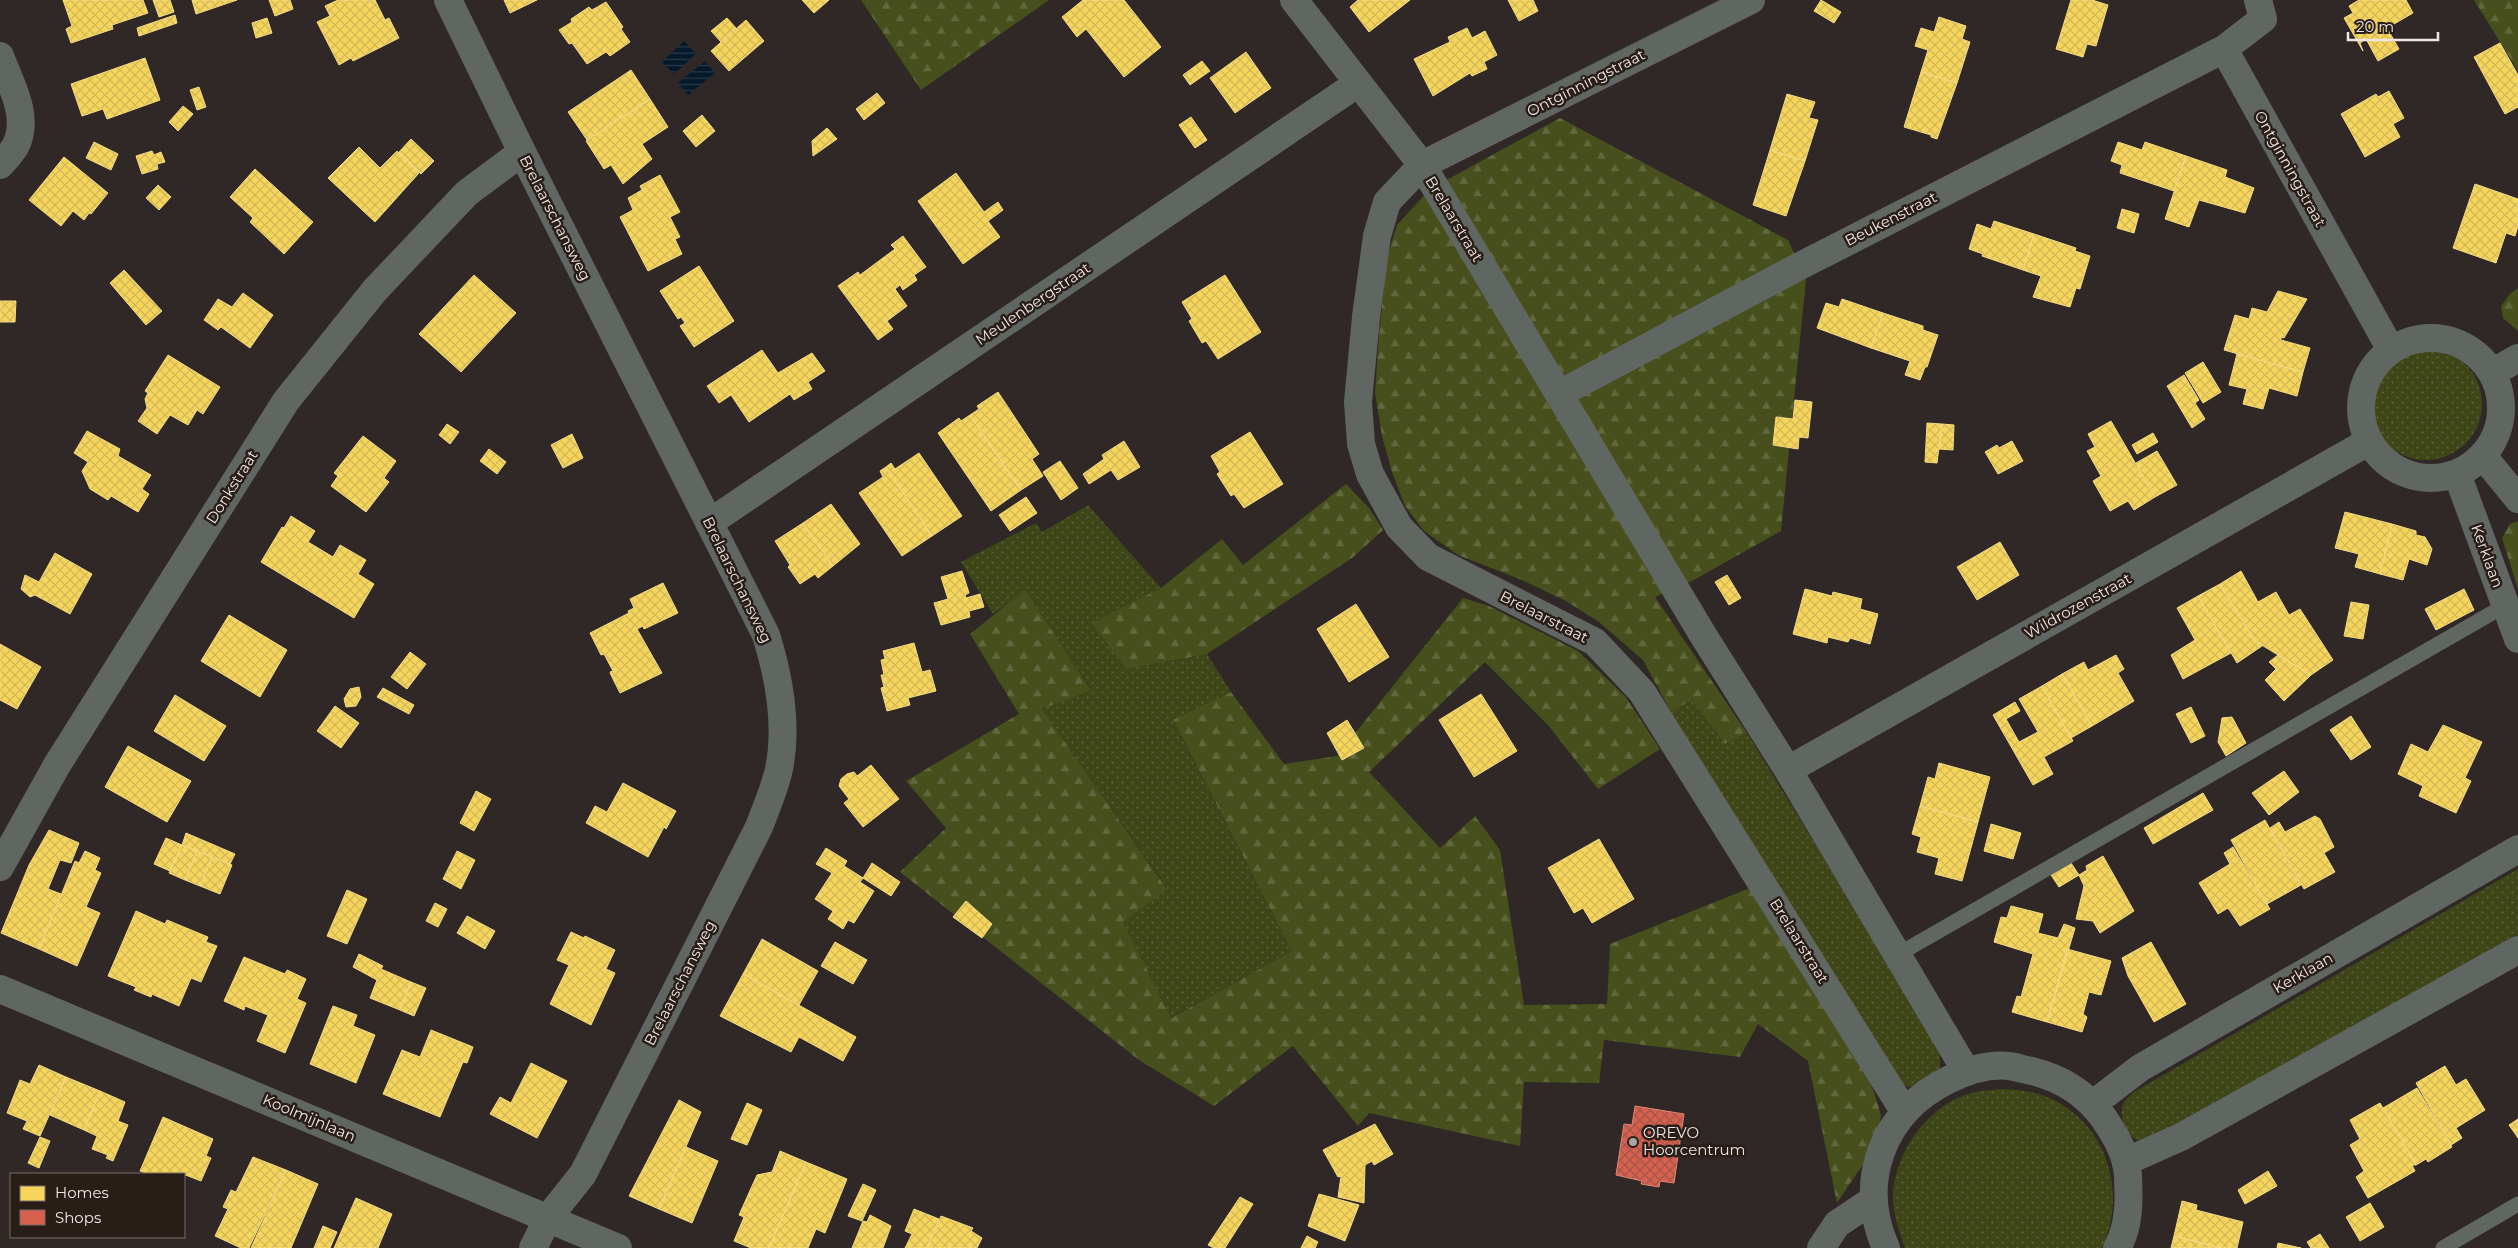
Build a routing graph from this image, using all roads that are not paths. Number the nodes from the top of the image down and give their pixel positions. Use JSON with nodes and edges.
{"nodes":[{"id":1,"x":448,"y":0,"type":"edge"},
{"id":2,"x":1294,"y":0,"type":"edge"},
{"id":3,"x":1751,"y":0,"type":"edge"},
{"id":4,"x":2258,"y":0,"type":"edge"},
{"id":5,"x":2224,"y":49,"type":"junction"},
{"id":6,"x":0,"y":56,"type":"edge"},
{"id":7,"x":1357,"y":84,"type":"junction"},
{"id":8,"x":522,"y":152,"type":"junction"},
{"id":9,"x":0,"y":165,"type":"edge"},
{"id":10,"x":1422,"y":165,"type":"junction"},
{"id":11,"x":2391,"y":350,"type":"junction"},
{"id":12,"x":2518,"y":358,"type":"edge"},
{"id":13,"x":2492,"y":373,"type":"junction"},
{"id":14,"x":1560,"y":394,"type":"junction"},
{"id":15,"x":2368,"y":442,"type":"junction"},
{"id":16,"x":2483,"y":456,"type":"junction"},
{"id":17,"x":2457,"y":474,"type":"junction"},
{"id":18,"x":2518,"y":499,"type":"edge"},
{"id":19,"x":709,"y":523,"type":"junction"},
{"id":20,"x":2506,"y":605,"type":"junction"},
{"id":21,"x":2518,"y":639,"type":"edge"},
{"id":22,"x":1788,"y":770,"type":"junction"},
{"id":23,"x":2518,"y":849,"type":"edge"},
{"id":24,"x":0,"y":867,"type":"edge"},
{"id":25,"x":2518,"y":950,"type":"edge"},
{"id":26,"x":1897,"y":955,"type":"junction"},
{"id":27,"x":0,"y":990,"type":"edge"},
{"id":28,"x":1966,"y":1071,"type":"junction"},
{"id":29,"x":2093,"y":1104,"type":"junction"},
{"id":30,"x":1904,"y":1111,"type":"junction"},
{"id":31,"x":2127,"y":1161,"type":"junction"},
{"id":32,"x":1874,"y":1200,"type":"junction"},
{"id":33,"x":2518,"y":1204,"type":"edge"},
{"id":34,"x":548,"y":1218,"type":"junction"},
{"id":35,"x":533,"y":1248,"type":"edge"},
{"id":36,"x":618,"y":1248,"type":"edge"},
{"id":37,"x":1821,"y":1248,"type":"edge"},
{"id":38,"x":1886,"y":1248,"type":"edge"},
{"id":39,"x":2116,"y":1248,"type":"edge"},
{"id":40,"x":2443,"y":1248,"type":"edge"}],
"edges":[{"from":1,"to":8,"type":"street","name":"Brelaarschansweg"},
{"from":2,"to":7,"type":"street","name":"Brelaarstraat"},
{"from":3,"to":10,"type":"street","name":"Ontginningstraat"},
{"from":4,"to":5,"type":"street"},
{"from":5,"to":11,"type":"street","name":"Ontginningstraat"},
{"from":5,"to":14,"type":"street","name":"Beukenstraat"},
{"from":6,"to":9,"type":"street"},
{"from":7,"to":10,"type":"street","name":"Brelaarstraat"},
{"from":7,"to":19,"type":"street","name":"Meulenbergstraat"},
{"from":8,"to":19,"type":"street","name":"Brelaarschansweg"},
{"from":8,"to":24,"type":"street","name":"Donkstraat"},
{"from":10,"to":14,"type":"street","name":"Brelaarstraat"},
{"from":10,"to":30,"type":"street","name":"Brelaarstraat"},
{"from":11,"to":13,"type":"street"},
{"from":11,"to":15,"type":"street"},
{"from":12,"to":13,"type":"street"},
{"from":13,"to":16,"type":"street"},
{"from":14,"to":22,"type":"street","name":"Brelaarstraat"},
{"from":15,"to":17,"type":"street"},
{"from":15,"to":22,"type":"street","name":"Wildrozenstraat"},
{"from":16,"to":17,"type":"street"},
{"from":16,"to":18,"type":"street"},
{"from":17,"to":20,"type":"street","name":"Kerklaan"},
{"from":19,"to":34,"type":"street","name":"Brelaarschansweg"},
{"from":20,"to":21,"type":"street","name":"Kerklaan"},
{"from":20,"to":26,"type":"lane"},
{"from":22,"to":26,"type":"street","name":"Brelaarstraat"},
{"from":23,"to":29,"type":"street","name":"Kerklaan"},
{"from":25,"to":31,"type":"street"},
{"from":26,"to":28,"type":"street","name":"Brelaarstraat"},
{"from":27,"to":34,"type":"street","name":"Koolmijnlaan"},
{"from":28,"to":29,"type":"street"},
{"from":28,"to":30,"type":"street"},
{"from":29,"to":31,"type":"street"},
{"from":30,"to":32,"type":"street"},
{"from":31,"to":39,"type":"street"},
{"from":32,"to":37,"type":"street"},
{"from":32,"to":38,"type":"street"},
{"from":33,"to":40,"type":"lane"},
{"from":34,"to":35,"type":"street","name":"Brelaarschansweg"},
{"from":34,"to":36,"type":"street","name":"Koolmijnlaan"}]}
